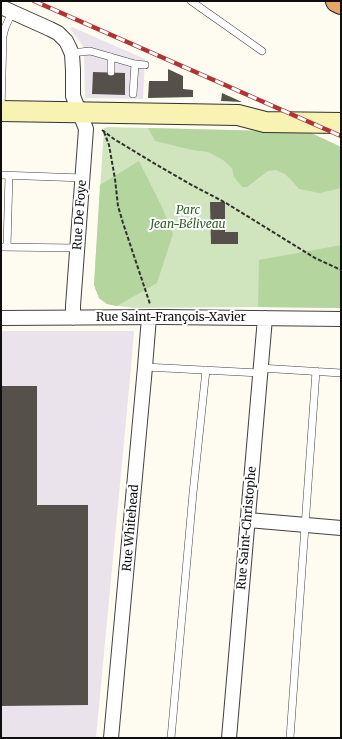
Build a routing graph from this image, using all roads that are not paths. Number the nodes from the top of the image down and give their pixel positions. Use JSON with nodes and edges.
{"nodes":[{"id":1,"x":191,"y":1,"type":"edge"},
{"id":2,"x":337,"y":1,"type":"edge"},
{"id":3,"x":341,"y":3,"type":"edge"},
{"id":4,"x":6,"y":10,"type":"edge"},
{"id":5,"x":262,"y":51,"type":"dead end"},
{"id":6,"x":71,"y":53,"type":"junction"},
{"id":7,"x":111,"y":57,"type":"junction"},
{"id":8,"x":135,"y":64,"type":"junction"},
{"id":9,"x":145,"y":65,"type":"dead end"},
{"id":10,"x":111,"y":72,"type":"dead end"},
{"id":11,"x":133,"y":94,"type":"dead end"},
{"id":12,"x":1,"y":111,"type":"edge"},
{"id":13,"x":341,"y":112,"type":"edge"},
{"id":14,"x":80,"y":113,"type":"junction"},
{"id":15,"x":238,"y":115,"type":"junction"},
{"id":16,"x":341,"y":123,"type":"edge"},
{"id":17,"x":5,"y":175,"type":"edge"},
{"id":18,"x":83,"y":178,"type":"junction"},
{"id":19,"x":4,"y":247,"type":"edge"},
{"id":20,"x":78,"y":248,"type":"junction"},
{"id":21,"x":150,"y":312,"type":"junction"},
{"id":22,"x":1,"y":318,"type":"edge"},
{"id":23,"x":73,"y":318,"type":"junction"},
{"id":24,"x":265,"y":318,"type":"junction"},
{"id":25,"x":341,"y":319,"type":"edge"},
{"id":26,"x":145,"y":367,"type":"junction"},
{"id":27,"x":206,"y":370,"type":"junction"},
{"id":28,"x":260,"y":370,"type":"junction"},
{"id":29,"x":316,"y":371,"type":"junction"},
{"id":30,"x":341,"y":373,"type":"edge"},
{"id":31,"x":248,"y":520,"type":"junction"},
{"id":32,"x":305,"y":525,"type":"junction"},
{"id":33,"x":341,"y":528,"type":"edge"},
{"id":34,"x":111,"y":738,"type":"edge"},
{"id":35,"x":171,"y":738,"type":"edge"},
{"id":36,"x":230,"y":738,"type":"edge"},
{"id":37,"x":290,"y":738,"type":"edge"}],
"edges":[{"from":1,"to":5,"type":"lane"},
{"from":2,"to":3,"type":"highway"},
{"from":4,"to":6,"type":"street"},
{"from":4,"to":12,"type":"lane"},
{"from":6,"to":7,"type":"lane"},
{"from":6,"to":14,"type":"street","name":"Rue De Foye"},
{"from":7,"to":8,"type":"lane"},
{"from":7,"to":10,"type":"lane"},
{"from":8,"to":9,"type":"lane"},
{"from":8,"to":11,"type":"lane"},
{"from":12,"to":14,"type":"main road"},
{"from":13,"to":15,"type":"main road"},
{"from":14,"to":15,"type":"main road"},
{"from":14,"to":18,"type":"street","name":"Rue De Foye"},
{"from":15,"to":16,"type":"main road"},
{"from":17,"to":18,"type":"lane"},
{"from":17,"to":19,"type":"lane"},
{"from":18,"to":20,"type":"street","name":"Rue De Foye"},
{"from":19,"to":20,"type":"lane"},
{"from":20,"to":23,"type":"street","name":"Rue De Foye"},
{"from":21,"to":23,"type":"street","name":"Rue Saint-François-Xavier"},
{"from":21,"to":24,"type":"street","name":"Rue Saint-François-Xavier"},
{"from":21,"to":26,"type":"street","name":"Rue Whitehead"},
{"from":22,"to":23,"type":"street","name":"Rue Saint-François-Xavier"},
{"from":24,"to":25,"type":"street","name":"Rue Saint-François-Xavier"},
{"from":24,"to":28,"type":"street","name":"Rue Saint-Christophe"},
{"from":26,"to":27,"type":"lane"},
{"from":26,"to":34,"type":"street","name":"Rue Whitehead"},
{"from":27,"to":28,"type":"lane"},
{"from":27,"to":35,"type":"lane"},
{"from":28,"to":29,"type":"lane"},
{"from":28,"to":31,"type":"street","name":"Rue Saint-Christophe"},
{"from":29,"to":30,"type":"lane"},
{"from":29,"to":32,"type":"lane"},
{"from":31,"to":32,"type":"street"},
{"from":31,"to":36,"type":"street","name":"Rue Saint-Christophe"},
{"from":32,"to":33,"type":"street"},
{"from":32,"to":37,"type":"lane"}]}
